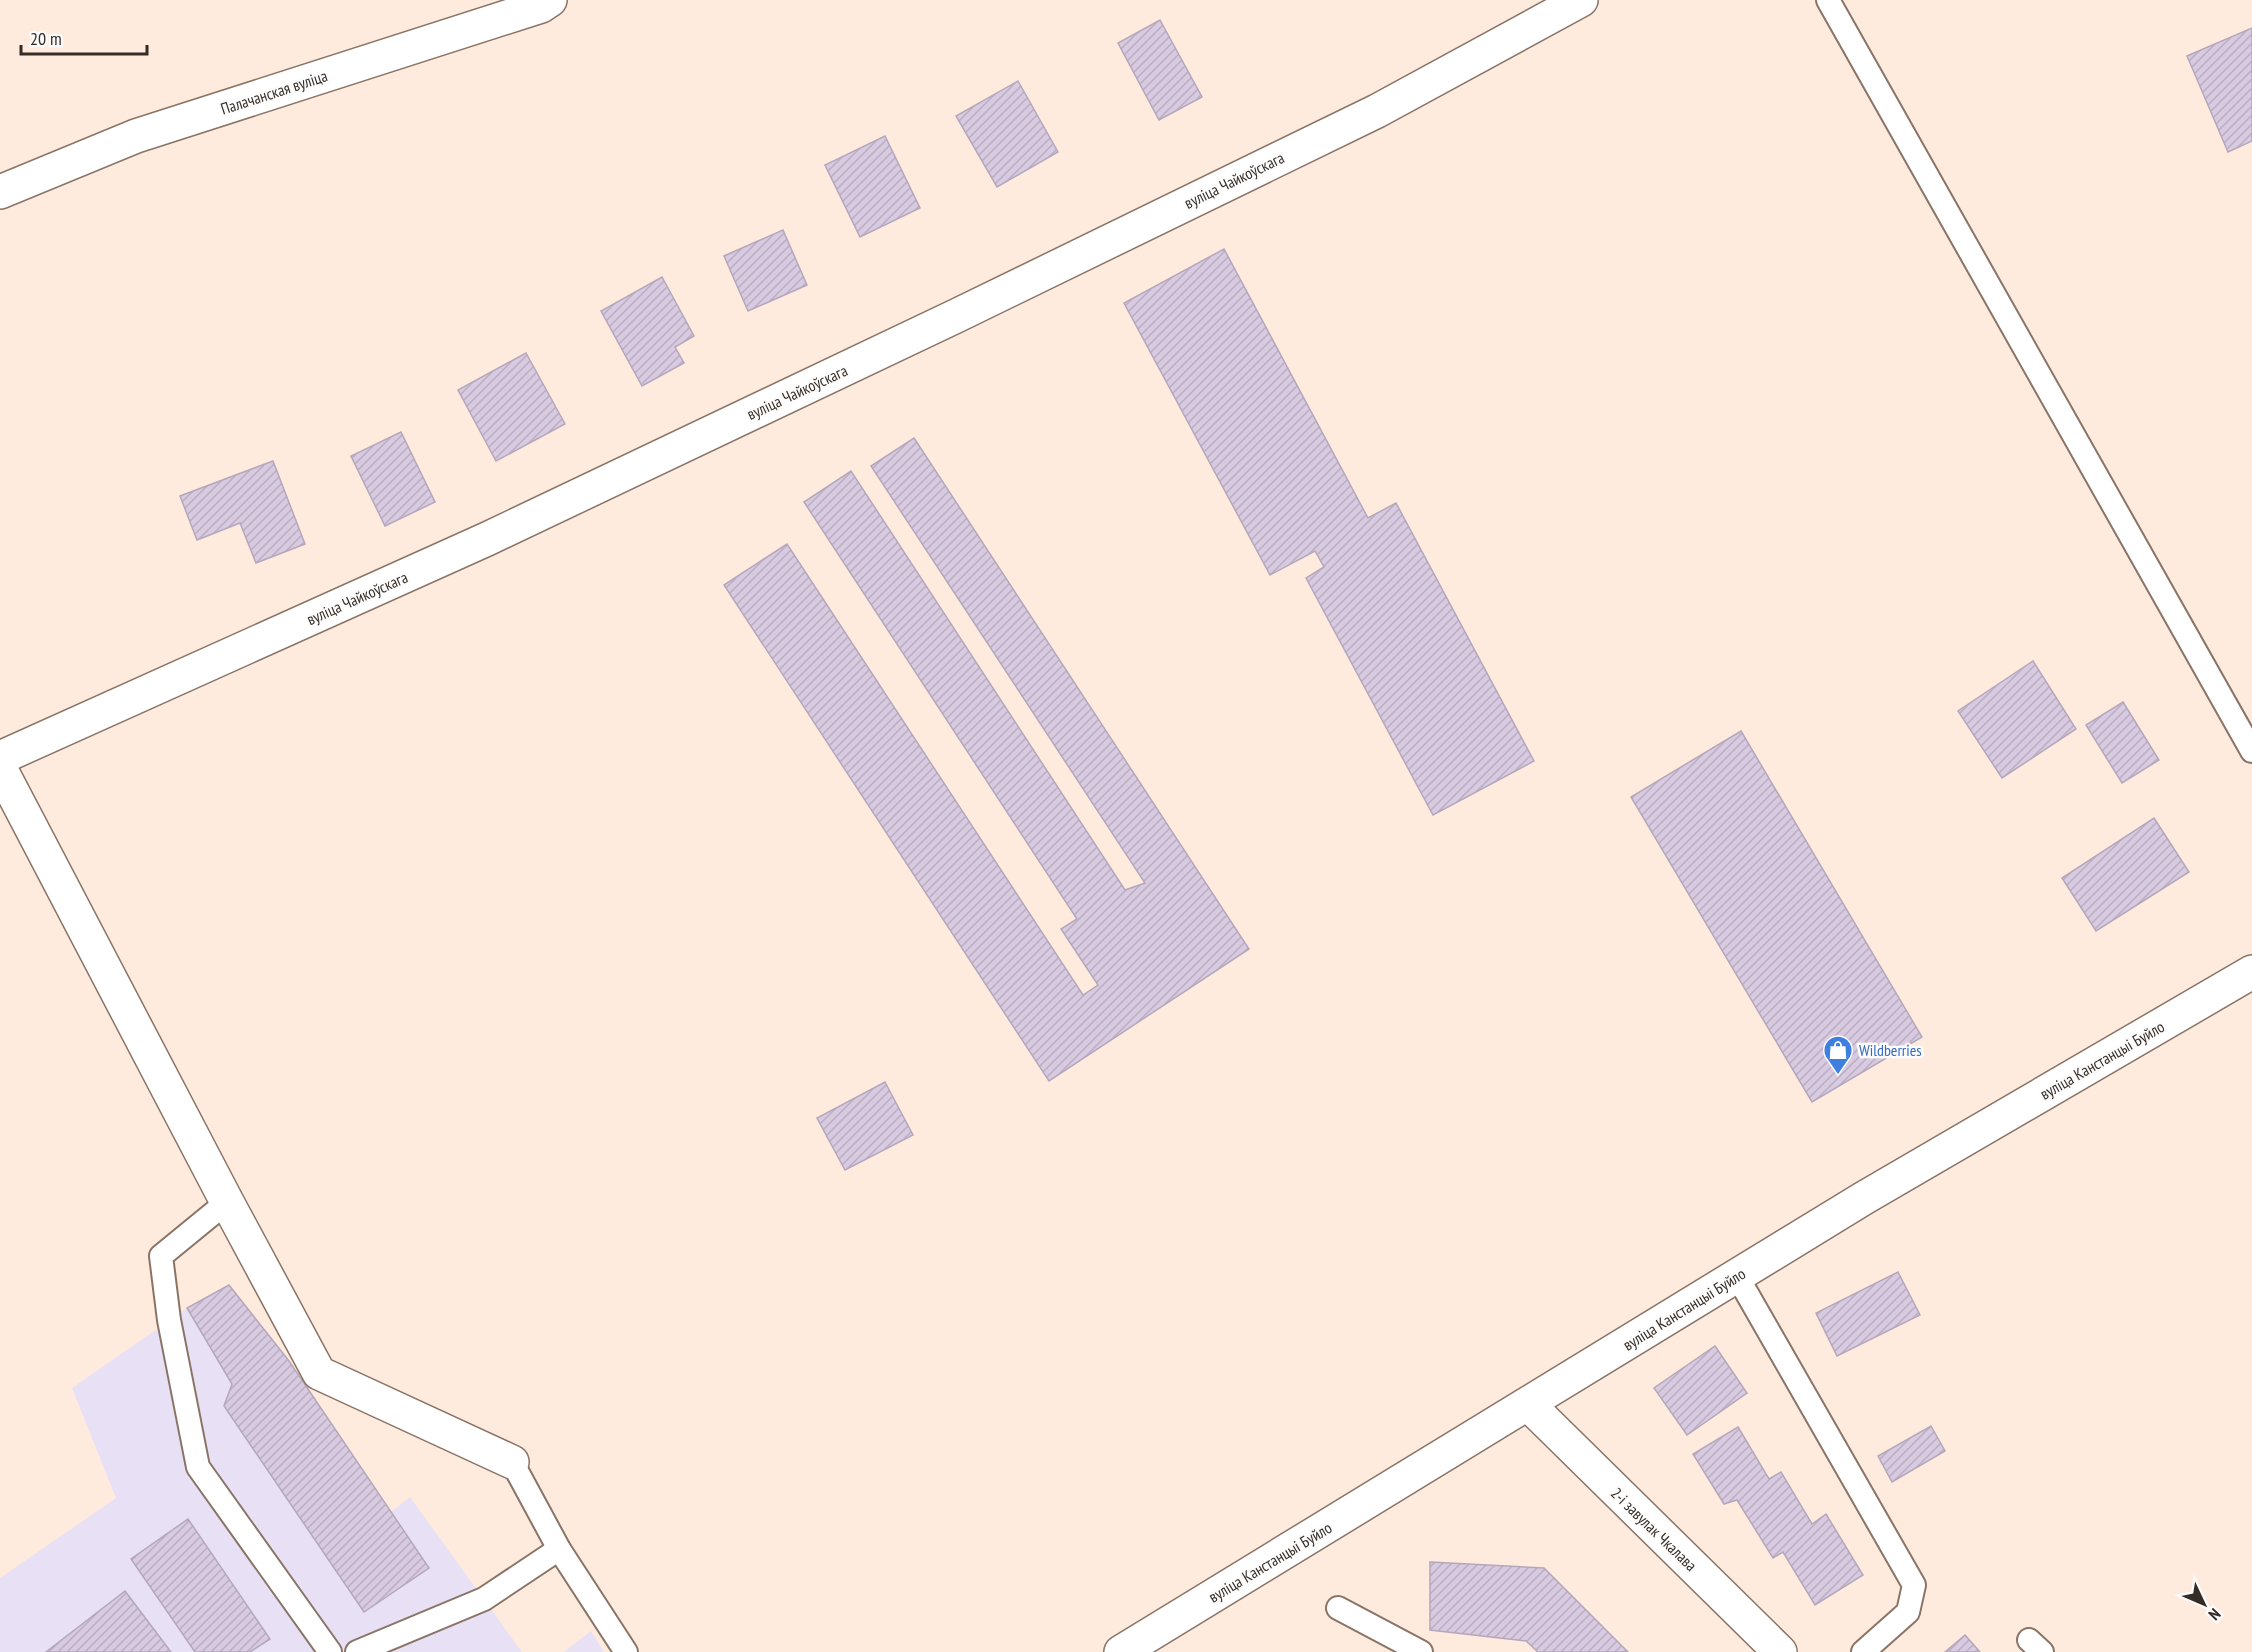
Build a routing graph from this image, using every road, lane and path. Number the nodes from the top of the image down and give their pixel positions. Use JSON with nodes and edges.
{"nodes":[{"id":1,"x":550,"y":0,"type":"edge"},
{"id":2,"x":1581,"y":0,"type":"edge"},
{"id":3,"x":1828,"y":0,"type":"edge"},
{"id":4,"x":0,"y":192,"type":"edge"},
{"id":5,"x":2252,"y":751,"type":"edge"},
{"id":6,"x":0,"y":758,"type":"edge"},
{"id":7,"x":0,"y":768,"type":"edge"},
{"id":8,"x":2252,"y":972,"type":"edge"},
{"id":9,"x":227,"y":1202,"type":"junction"},
{"id":10,"x":1737,"y":1276,"type":"junction"},
{"id":11,"x":1529,"y":1405,"type":"junction"},
{"id":12,"x":512,"y":1462,"type":"joint"},
{"id":13,"x":559,"y":1549,"type":"junction"},
{"id":14,"x":1338,"y":1608,"type":"dead end"},
{"id":15,"x":330,"y":1652,"type":"edge"},
{"id":16,"x":357,"y":1652,"type":"edge"},
{"id":17,"x":626,"y":1652,"type":"edge"},
{"id":18,"x":1121,"y":1652,"type":"edge"},
{"id":19,"x":1421,"y":1652,"type":"edge"},
{"id":20,"x":1780,"y":1652,"type":"edge"},
{"id":21,"x":1863,"y":1652,"type":"edge"}],
"edges":[{"from":1,"to":4,"type":"street","name":"Палачанская вуліца"},
{"from":2,"to":6,"type":"street","name":"вуліца Чайкоўскага"},
{"from":3,"to":5,"type":"lane"},
{"from":7,"to":9,"type":"street"},
{"from":8,"to":10,"type":"street","name":"вуліца Канстанцыі Буйло"},
{"from":9,"to":12,"type":"street"},
{"from":9,"to":15,"type":"lane"},
{"from":10,"to":11,"type":"street","name":"вуліца Канстанцыі Буйло"},
{"from":10,"to":21,"type":"lane"},
{"from":11,"to":18,"type":"street","name":"вуліца Канстанцыі Буйло"},
{"from":11,"to":20,"type":"street","name":"2-і завулак Чкалава"},
{"from":12,"to":13,"type":"lane"},
{"from":13,"to":16,"type":"lane"},
{"from":13,"to":17,"type":"lane"},
{"from":14,"to":19,"type":"lane"}]}
